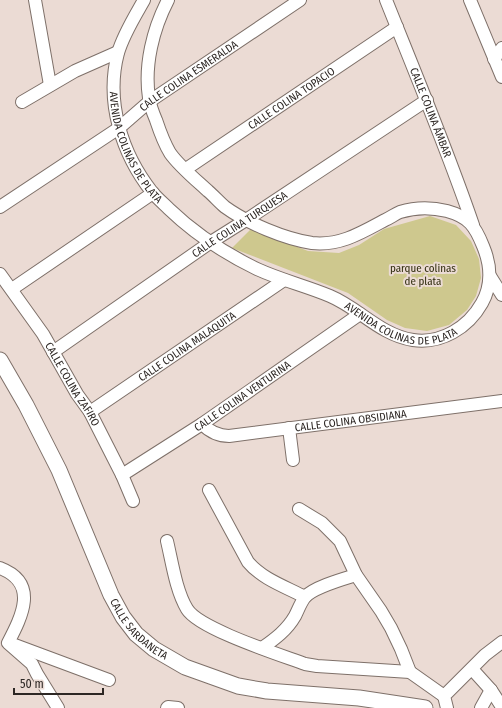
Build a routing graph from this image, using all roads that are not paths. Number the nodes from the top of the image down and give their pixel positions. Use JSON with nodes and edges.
{"nodes":[{"id":1,"x":36,"y":0,"type":"edge"},
{"id":2,"x":144,"y":0,"type":"edge"},
{"id":3,"x":168,"y":0,"type":"edge"},
{"id":4,"x":300,"y":0,"type":"edge"},
{"id":5,"x":386,"y":0,"type":"edge"},
{"id":6,"x":470,"y":0,"type":"edge"},
{"id":7,"x":397,"y":27,"type":"junction"},
{"id":8,"x":502,"y":48,"type":"edge"},
{"id":9,"x":118,"y":52,"type":"junction"},
{"id":10,"x":494,"y":59,"type":"junction"},
{"id":11,"x":502,"y":77,"type":"edge"},
{"id":12,"x":50,"y":85,"type":"junction"},
{"id":13,"x":427,"y":100,"type":"junction"},
{"id":14,"x":150,"y":101,"type":"junction"},
{"id":15,"x":22,"y":102,"type":"dead end"},
{"id":16,"x":119,"y":128,"type":"junction"},
{"id":17,"x":186,"y":169,"type":"junction"},
{"id":18,"x":153,"y":194,"type":"junction"},
{"id":19,"x":0,"y":207,"type":"edge"},
{"id":20,"x":246,"y":220,"type":"junction"},
{"id":21,"x":473,"y":225,"type":"junction"},
{"id":22,"x":211,"y":242,"type":"junction"},
{"id":23,"x":0,"y":274,"type":"edge"},
{"id":24,"x":490,"y":276,"type":"junction"},
{"id":25,"x":284,"y":280,"type":"junction"},
{"id":26,"x":12,"y":289,"type":"junction"},
{"id":27,"x":502,"y":295,"type":"edge"},
{"id":28,"x":360,"y":314,"type":"junction"},
{"id":29,"x":53,"y":352,"type":"junction"},
{"id":30,"x":0,"y":360,"type":"edge"},
{"id":31,"x":502,"y":400,"type":"edge"},
{"id":32,"x":90,"y":412,"type":"junction"},
{"id":33,"x":202,"y":424,"type":"junction"},
{"id":34,"x":289,"y":428,"type":"junction"},
{"id":35,"x":293,"y":460,"type":"dead end"},
{"id":36,"x":122,"y":475,"type":"junction"},
{"id":37,"x":209,"y":490,"type":"dead end"},
{"id":38,"x":133,"y":501,"type":"dead end"},
{"id":39,"x":299,"y":509,"type":"dead end"},
{"id":40,"x":167,"y":541,"type":"dead end"},
{"id":41,"x":0,"y":568,"type":"edge"},
{"id":42,"x":356,"y":575,"type":"junction"},
{"id":43,"x":305,"y":597,"type":"junction"},
{"id":44,"x":4,"y":642,"type":"edge"},
{"id":45,"x":502,"y":642,"type":"edge"},
{"id":46,"x":262,"y":648,"type":"junction"},
{"id":47,"x":472,"y":669,"type":"junction"},
{"id":48,"x":410,"y":672,"type":"junction"},
{"id":49,"x":110,"y":680,"type":"dead end"},
{"id":50,"x":491,"y":690,"type":"junction"},
{"id":51,"x":446,"y":702,"type":"edge"},
{"id":52,"x":415,"y":707,"type":"edge"},
{"id":53,"x":502,"y":707,"type":"edge"},
{"id":54,"x":58,"y":708,"type":"edge"},
{"id":55,"x":167,"y":708,"type":"edge"},
{"id":56,"x":178,"y":708,"type":"edge"},
{"id":57,"x":481,"y":708,"type":"edge"}],
"edges":[{"from":1,"to":12,"type":"street"},
{"from":2,"to":9,"type":"street","name":"AVENIDA COLINAS DE PLATA"},
{"from":3,"to":14,"type":"street"},
{"from":4,"to":14,"type":"street","name":"CALLE COLINA ESMERALDA"},
{"from":5,"to":7,"type":"street","name":"CALLE COLINA ÁMBAR"},
{"from":6,"to":10,"type":"street"},
{"from":7,"to":13,"type":"street","name":"CALLE COLINA ÁMBAR"},
{"from":7,"to":17,"type":"street","name":"CALLE COLINA TOPACIO"},
{"from":8,"to":10,"type":"street"},
{"from":9,"to":12,"type":"street"},
{"from":9,"to":16,"type":"street","name":"AVENIDA COLINAS DE PLATA"},
{"from":10,"to":11,"type":"street"},
{"from":12,"to":15,"type":"street"},
{"from":13,"to":20,"type":"street","name":"CALLE COLINA TURQUESA"},
{"from":13,"to":21,"type":"street","name":"CALLE COLINA ÁMBAR"},
{"from":14,"to":16,"type":"street","name":"CALLE COLINA ESMERALDA"},
{"from":14,"to":17,"type":"street"},
{"from":16,"to":18,"type":"street","name":"AVENIDA COLINAS DE PLATA"},
{"from":16,"to":19,"type":"street","name":"CALLE COLINA ESMERALDA"},
{"from":17,"to":20,"type":"street"},
{"from":18,"to":22,"type":"street","name":"AVENIDA COLINAS DE PLATA"},
{"from":18,"to":26,"type":"street"},
{"from":20,"to":21,"type":"street"},
{"from":20,"to":22,"type":"street","name":"CALLE COLINA TURQUESA"},
{"from":21,"to":24,"type":"street","name":"AVENIDA COLINAS DE PLATA"},
{"from":22,"to":25,"type":"street","name":"AVENIDA COLINAS DE PLATA"},
{"from":22,"to":29,"type":"street","name":"CALLE COLINA TURQUESA"},
{"from":23,"to":26,"type":"street","name":"CALLE COLINA ZAFIRO"},
{"from":24,"to":27,"type":"street"},
{"from":24,"to":28,"type":"street","name":"AVENIDA COLINAS DE PLATA"},
{"from":25,"to":28,"type":"street","name":"AVENIDA COLINAS DE PLATA"},
{"from":25,"to":32,"type":"street","name":"CALLE COLINA MALAQUITA"},
{"from":26,"to":29,"type":"street","name":"CALLE COLINA ZAFIRO"},
{"from":28,"to":33,"type":"street","name":"CALLE COLINA VENTURINA"},
{"from":29,"to":32,"type":"street","name":"CALLE COLINA ZAFIRO"},
{"from":30,"to":52,"type":"street","name":"CALLE SARDANETA"},
{"from":31,"to":34,"type":"street","name":"CALLE COLINA OBSIDIANA"},
{"from":32,"to":36,"type":"street","name":"CALLE COLINA ZAFIRO"},
{"from":33,"to":34,"type":"street","name":"CALLE COLINA OBSIDIANA"},
{"from":33,"to":36,"type":"street","name":"CALLE COLINA VENTURINA"},
{"from":34,"to":35,"type":"street"},
{"from":36,"to":38,"type":"street","name":"CALLE COLINA ZAFIRO"},
{"from":37,"to":43,"type":"street"},
{"from":39,"to":42,"type":"street"},
{"from":40,"to":46,"type":"street"},
{"from":41,"to":44,"type":"street"},
{"from":42,"to":43,"type":"street"},
{"from":42,"to":48,"type":"street"},
{"from":43,"to":46,"type":"street"},
{"from":44,"to":49,"type":"street"},
{"from":44,"to":54,"type":"street"},
{"from":45,"to":47,"type":"street"},
{"from":46,"to":48,"type":"street"},
{"from":47,"to":50,"type":"street"},
{"from":47,"to":51,"type":"street"},
{"from":48,"to":51,"type":"street"},
{"from":50,"to":53,"type":"street"},
{"from":50,"to":57,"type":"street"},
{"from":55,"to":56,"type":"street"}]}
